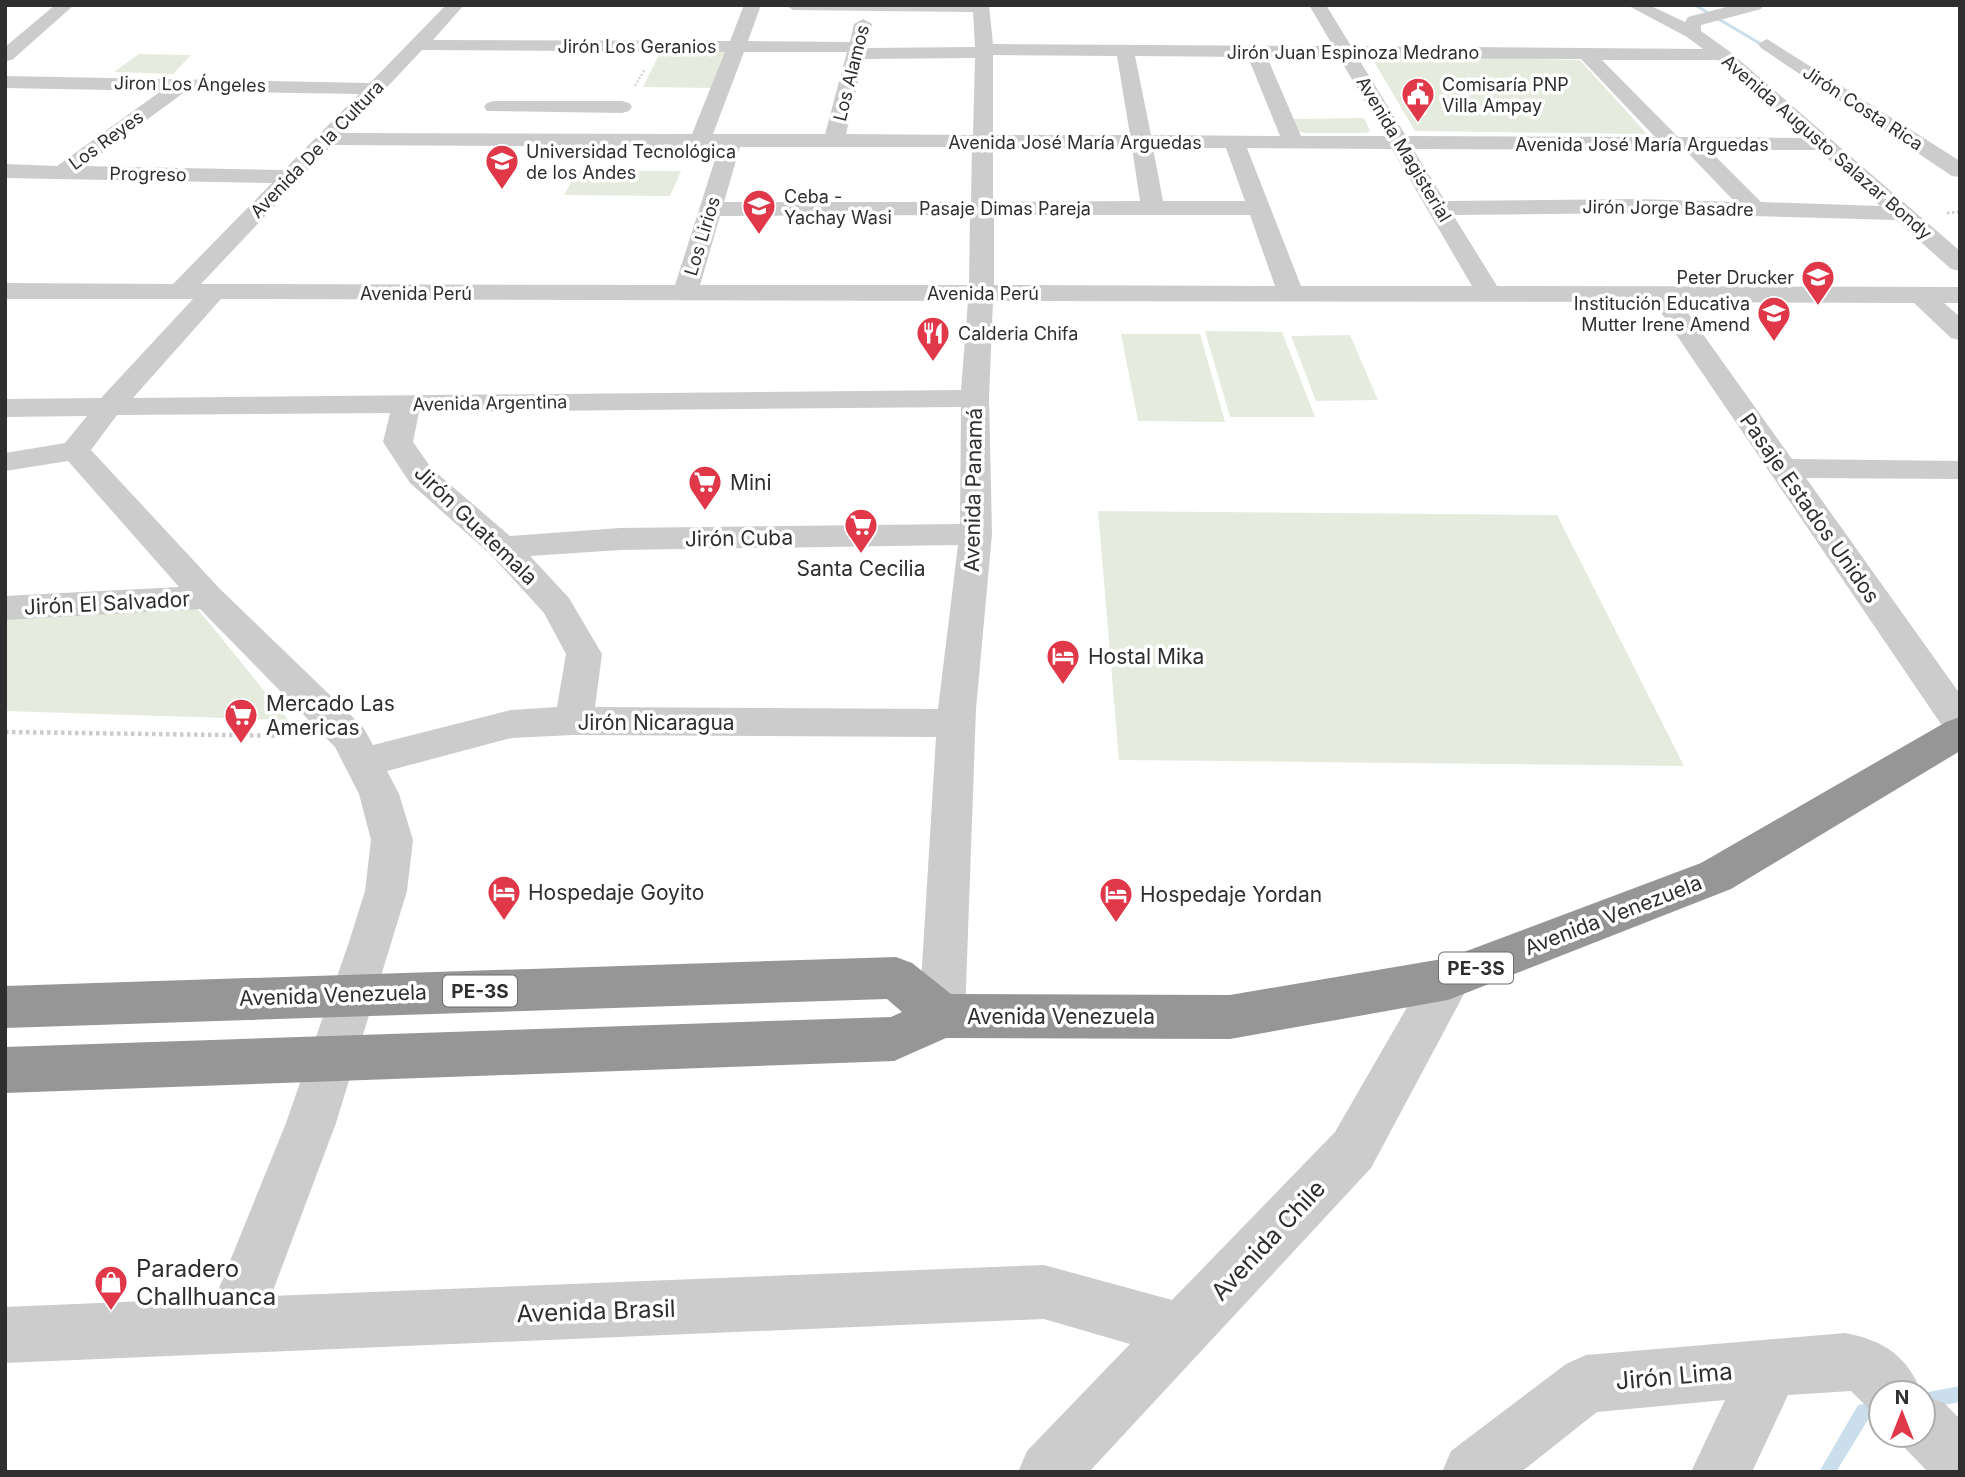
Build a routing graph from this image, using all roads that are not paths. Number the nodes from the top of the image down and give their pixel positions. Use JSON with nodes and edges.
{"nodes":[{"id":1,"x":66,"y":5,"type":"edge"},
{"id":2,"x":456,"y":5,"type":"edge"},
{"id":3,"x":753,"y":5,"type":"edge"},
{"id":4,"x":793,"y":5,"type":"edge"},
{"id":5,"x":1317,"y":5,"type":"edge"},
{"id":6,"x":1635,"y":5,"type":"edge"},
{"id":7,"x":1755,"y":5,"type":"edge"},
{"id":8,"x":868,"y":6,"type":"edge"},
{"id":9,"x":981,"y":6,"type":"edge"},
{"id":10,"x":1698,"y":26,"type":"junction"},
{"id":11,"x":1767,"y":44,"type":"dead end"},
{"id":12,"x":417,"y":45,"type":"junction"},
{"id":13,"x":539,"y":46,"type":"junction"},
{"id":14,"x":736,"y":47,"type":"junction"},
{"id":15,"x":857,"y":50,"type":"junction"},
{"id":16,"x":1125,"y":50,"type":"junction"},
{"id":17,"x":984,"y":51,"type":"junction"},
{"id":18,"x":1255,"y":51,"type":"junction"},
{"id":19,"x":1345,"y":52,"type":"junction"},
{"id":20,"x":1586,"y":54,"type":"junction"},
{"id":21,"x":1722,"y":55,"type":"junction"},
{"id":22,"x":5,"y":56,"type":"edge"},
{"id":23,"x":524,"y":66,"type":"dead end"},
{"id":24,"x":5,"y":82,"type":"edge"},
{"id":25,"x":183,"y":84,"type":"junction"},
{"id":26,"x":509,"y":86,"type":"dead end"},
{"id":27,"x":376,"y":89,"type":"junction"},
{"id":28,"x":494,"y":107,"type":"junction"},
{"id":29,"x":622,"y":107,"type":"dead end"},
{"id":30,"x":327,"y":139,"type":"junction"},
{"id":31,"x":470,"y":139,"type":"junction"},
{"id":32,"x":700,"y":140,"type":"junction"},
{"id":33,"x":732,"y":140,"type":"junction"},
{"id":34,"x":834,"y":141,"type":"junction"},
{"id":35,"x":982,"y":141,"type":"junction"},
{"id":36,"x":1142,"y":142,"type":"junction"},
{"id":37,"x":1234,"y":142,"type":"junction"},
{"id":38,"x":1293,"y":142,"type":"junction"},
{"id":39,"x":1401,"y":143,"type":"junction"},
{"id":40,"x":1682,"y":144,"type":"junction"},
{"id":41,"x":1823,"y":144,"type":"junction"},
{"id":42,"x":5,"y":171,"type":"edge"},
{"id":43,"x":1960,"y":171,"type":"edge"},
{"id":44,"x":62,"y":172,"type":"junction"},
{"id":45,"x":290,"y":177,"type":"junction"},
{"id":46,"x":982,"y":208,"type":"junction"},
{"id":47,"x":1153,"y":208,"type":"junction"},
{"id":48,"x":1257,"y":208,"type":"junction"},
{"id":49,"x":1438,"y":208,"type":"junction"},
{"id":50,"x":711,"y":209,"type":"junction"},
{"id":51,"x":1755,"y":209,"type":"junction"},
{"id":52,"x":1898,"y":213,"type":"junction"},
{"id":53,"x":1960,"y":264,"type":"edge"},
{"id":54,"x":5,"y":291,"type":"edge"},
{"id":55,"x":685,"y":292,"type":"junction"},
{"id":56,"x":196,"y":293,"type":"junction"},
{"id":57,"x":981,"y":293,"type":"junction"},
{"id":58,"x":1661,"y":293,"type":"junction"},
{"id":59,"x":1290,"y":294,"type":"junction"},
{"id":60,"x":1489,"y":294,"type":"junction"},
{"id":61,"x":1960,"y":295,"type":"edge"},
{"id":62,"x":1922,"y":296,"type":"junction"},
{"id":63,"x":1960,"y":332,"type":"edge"},
{"id":64,"x":975,"y":398,"type":"junction"},
{"id":65,"x":407,"y":404,"type":"junction"},
{"id":66,"x":108,"y":407,"type":"junction"},
{"id":67,"x":5,"y":408,"type":"edge"},
{"id":68,"x":75,"y":451,"type":"junction"},
{"id":69,"x":5,"y":461,"type":"edge"},
{"id":70,"x":1782,"y":468,"type":"junction"},
{"id":71,"x":1960,"y":470,"type":"edge"},
{"id":72,"x":976,"y":534,"type":"junction"},
{"id":73,"x":503,"y":547,"type":"junction"},
{"id":74,"x":208,"y":597,"type":"junction"},
{"id":75,"x":5,"y":608,"type":"edge"},
{"id":76,"x":574,"y":721,"type":"junction"},
{"id":77,"x":957,"y":723,"type":"junction"},
{"id":78,"x":1960,"y":723,"type":"edge"},
{"id":79,"x":1960,"y":732,"type":"edge"},
{"id":80,"x":355,"y":750,"type":"junction"},
{"id":81,"x":1448,"y":979,"type":"junction"},
{"id":82,"x":354,"y":994,"type":"junction"},
{"id":83,"x":5,"y":1007,"type":"edge"},
{"id":84,"x":942,"y":1016,"type":"junction"},
{"id":85,"x":333,"y":1056,"type":"junction"},
{"id":86,"x":5,"y":1070,"type":"edge"},
{"id":87,"x":232,"y":1326,"type":"junction"},
{"id":88,"x":1182,"y":1331,"type":"junction"},
{"id":89,"x":5,"y":1335,"type":"edge"},
{"id":90,"x":1771,"y":1368,"type":"junction"},
{"id":91,"x":1880,"y":1379,"type":"edge"},
{"id":92,"x":1048,"y":1472,"type":"edge"},
{"id":93,"x":1472,"y":1472,"type":"edge"},
{"id":94,"x":1721,"y":1472,"type":"edge"}],
"edges":[{"from":1,"to":22,"type":"street"},
{"from":2,"to":12,"type":"street","name":"Avenida De la Cultura"},
{"from":3,"to":14,"type":"street"},
{"from":4,"to":8,"type":"street"},
{"from":5,"to":19,"type":"street","name":"Avenida Magisterial"},
{"from":6,"to":10,"type":"street","name":"Avenida Augusto Salazar Bondy"},
{"from":7,"to":10,"type":"street"},
{"from":8,"to":9,"type":"street"},
{"from":8,"to":15,"type":"street","name":"Los Alamos"},
{"from":9,"to":17,"type":"street","name":"Avenida Panamá"},
{"from":10,"to":21,"type":"street","name":"Avenida Augusto Salazar Bondy"},
{"from":11,"to":43,"type":"street","name":"Jirón Costa Rica"},
{"from":12,"to":13,"type":"street","name":"Jirón Los Geranios"},
{"from":12,"to":27,"type":"street","name":"Avenida De la Cultura"},
{"from":13,"to":14,"type":"street","name":"Jirón Los Geranios"},
{"from":13,"to":23,"type":"street"},
{"from":14,"to":15,"type":"street","name":"Jirón Los Geranios"},
{"from":14,"to":32,"type":"street"},
{"from":15,"to":17,"type":"street","name":"Jirón Los Geranios"},
{"from":15,"to":34,"type":"street","name":"Los Alamos"},
{"from":16,"to":17,"type":"street","name":"Jirón Juan Espinoza Medrano"},
{"from":16,"to":18,"type":"street","name":"Jirón Juan Espinoza Medrano"},
{"from":16,"to":36,"type":"street"},
{"from":17,"to":35,"type":"street","name":"Avenida Panamá"},
{"from":18,"to":19,"type":"street","name":"Jirón Juan Espinoza Medrano"},
{"from":18,"to":38,"type":"street"},
{"from":19,"to":20,"type":"street","name":"Jirón Juan Espinoza Medrano"},
{"from":19,"to":39,"type":"street","name":"Avenida Magisterial"},
{"from":20,"to":21,"type":"street","name":"Jirón Juan Espinoza Medrano"},
{"from":20,"to":40,"type":"street"},
{"from":21,"to":41,"type":"street","name":"Avenida Augusto Salazar Bondy"},
{"from":24,"to":25,"type":"street","name":"Jiron Los Ángeles"},
{"from":25,"to":27,"type":"street","name":"Jiron Los Ángeles"},
{"from":25,"to":44,"type":"street","name":"Los Reyes"},
{"from":26,"to":28,"type":"street"},
{"from":27,"to":30,"type":"street","name":"Avenida De la Cultura"},
{"from":28,"to":29,"type":"street"},
{"from":28,"to":31,"type":"street"},
{"from":30,"to":31,"type":"street","name":"Avenida José María Arguedas"},
{"from":30,"to":45,"type":"street","name":"Avenida De la Cultura"},
{"from":31,"to":32,"type":"street","name":"Avenida José María Arguedas"},
{"from":32,"to":33,"type":"street","name":"Avenida José María Arguedas"},
{"from":33,"to":34,"type":"street","name":"Avenida José María Arguedas"},
{"from":33,"to":50,"type":"street","name":"Los Lirios"},
{"from":34,"to":35,"type":"street","name":"Avenida José María Arguedas"},
{"from":35,"to":36,"type":"street","name":"Avenida José María Arguedas"},
{"from":35,"to":46,"type":"street","name":"Avenida Panamá"},
{"from":36,"to":37,"type":"street","name":"Avenida José María Arguedas"},
{"from":36,"to":47,"type":"street"},
{"from":37,"to":38,"type":"street","name":"Avenida José María Arguedas"},
{"from":37,"to":48,"type":"street"},
{"from":38,"to":39,"type":"street","name":"Avenida José María Arguedas"},
{"from":39,"to":40,"type":"street","name":"Avenida José María Arguedas"},
{"from":39,"to":49,"type":"street","name":"Avenida Magisterial"},
{"from":40,"to":41,"type":"street","name":"Avenida José María Arguedas"},
{"from":40,"to":51,"type":"street"},
{"from":41,"to":52,"type":"street","name":"Avenida Augusto Salazar Bondy"},
{"from":42,"to":44,"type":"street","name":"Progreso"},
{"from":44,"to":45,"type":"street","name":"Progreso"},
{"from":45,"to":56,"type":"street","name":"Avenida De la Cultura"},
{"from":46,"to":47,"type":"street","name":"Pasaje Dimas Pareja"},
{"from":46,"to":50,"type":"street","name":"Pasaje Dimas Pareja"},
{"from":46,"to":57,"type":"street","name":"Avenida Panamá"},
{"from":47,"to":48,"type":"street","name":"Pasaje Dimas Pareja"},
{"from":48,"to":59,"type":"street"},
{"from":49,"to":51,"type":"street","name":"Jirón Jorge Basadre"},
{"from":49,"to":60,"type":"street","name":"Avenida Magisterial"},
{"from":50,"to":55,"type":"street","name":"Los Lirios"},
{"from":51,"to":52,"type":"street","name":"Jirón Jorge Basadre"},
{"from":52,"to":53,"type":"street","name":"Avenida Augusto Salazar Bondy"},
{"from":54,"to":56,"type":"street","name":"Avenida Perú"},
{"from":55,"to":56,"type":"street","name":"Avenida Perú"},
{"from":55,"to":57,"type":"street","name":"Avenida Perú"},
{"from":56,"to":66,"type":"street","name":"Avenida De la Cultura"},
{"from":57,"to":59,"type":"street","name":"Avenida Perú"},
{"from":57,"to":64,"type":"street","name":"Avenida Panamá"},
{"from":58,"to":60,"type":"street","name":"Avenida Perú"},
{"from":58,"to":62,"type":"street","name":"Avenida Perú"},
{"from":58,"to":70,"type":"street","name":"Pasaje Estados Unidos"},
{"from":59,"to":60,"type":"street","name":"Avenida Perú"},
{"from":61,"to":62,"type":"street","name":"Avenida Perú"},
{"from":62,"to":63,"type":"street"},
{"from":64,"to":65,"type":"street","name":"Avenida Argentina"},
{"from":64,"to":72,"type":"street","name":"Avenida Panamá"},
{"from":65,"to":66,"type":"street","name":"Avenida Argentina"},
{"from":65,"to":73,"type":"street","name":"Jirón Guatemala"},
{"from":66,"to":67,"type":"street","name":"Avenida Argentina"},
{"from":66,"to":68,"type":"street","name":"Avenida De la Cultura"},
{"from":68,"to":69,"type":"street"},
{"from":68,"to":74,"type":"street"},
{"from":70,"to":71,"type":"street"},
{"from":70,"to":78,"type":"street","name":"Pasaje Estados Unidos"},
{"from":72,"to":73,"type":"street","name":"Jirón Cuba"},
{"from":72,"to":77,"type":"street","name":"Avenida Panamá"},
{"from":73,"to":76,"type":"street","name":"Jirón Guatemala"},
{"from":74,"to":75,"type":"street","name":"Jirón El Salvador"},
{"from":74,"to":80,"type":"street"},
{"from":76,"to":77,"type":"street","name":"Jirón Nicaragua"},
{"from":76,"to":80,"type":"street","name":"Jirón Nicaragua"},
{"from":77,"to":84,"type":"street","name":"Avenida Panamá"},
{"from":79,"to":81,"type":"highway","name":"Avenida Venezuela","number":"PE-3S"},
{"from":80,"to":82,"type":"street"},
{"from":81,"to":84,"type":"highway","name":"Avenida Venezuela","number":"PE-3S"},
{"from":81,"to":88,"type":"street","name":"Avenida Chile"},
{"from":82,"to":83,"type":"highway","name":"Avenida Venezuela","number":"PE-3S"},
{"from":82,"to":84,"type":"highway","name":"Avenida Venezuela","number":"PE-3S"},
{"from":82,"to":85,"type":"street"},
{"from":84,"to":85,"type":"highway","name":"Avenida Venezuela","number":"PE-3S"},
{"from":85,"to":86,"type":"highway","name":"Avenida Venezuela","number":"PE-3S"},
{"from":85,"to":87,"type":"street"},
{"from":87,"to":88,"type":"street","name":"Avenida Brasil"},
{"from":87,"to":89,"type":"street","name":"Avenida Brasil"},
{"from":88,"to":92,"type":"street","name":"Avenida Chile"},
{"from":90,"to":91,"type":"street","name":"Jirón Lima"},
{"from":90,"to":93,"type":"street","name":"Jirón Lima"},
{"from":90,"to":94,"type":"street"}]}
